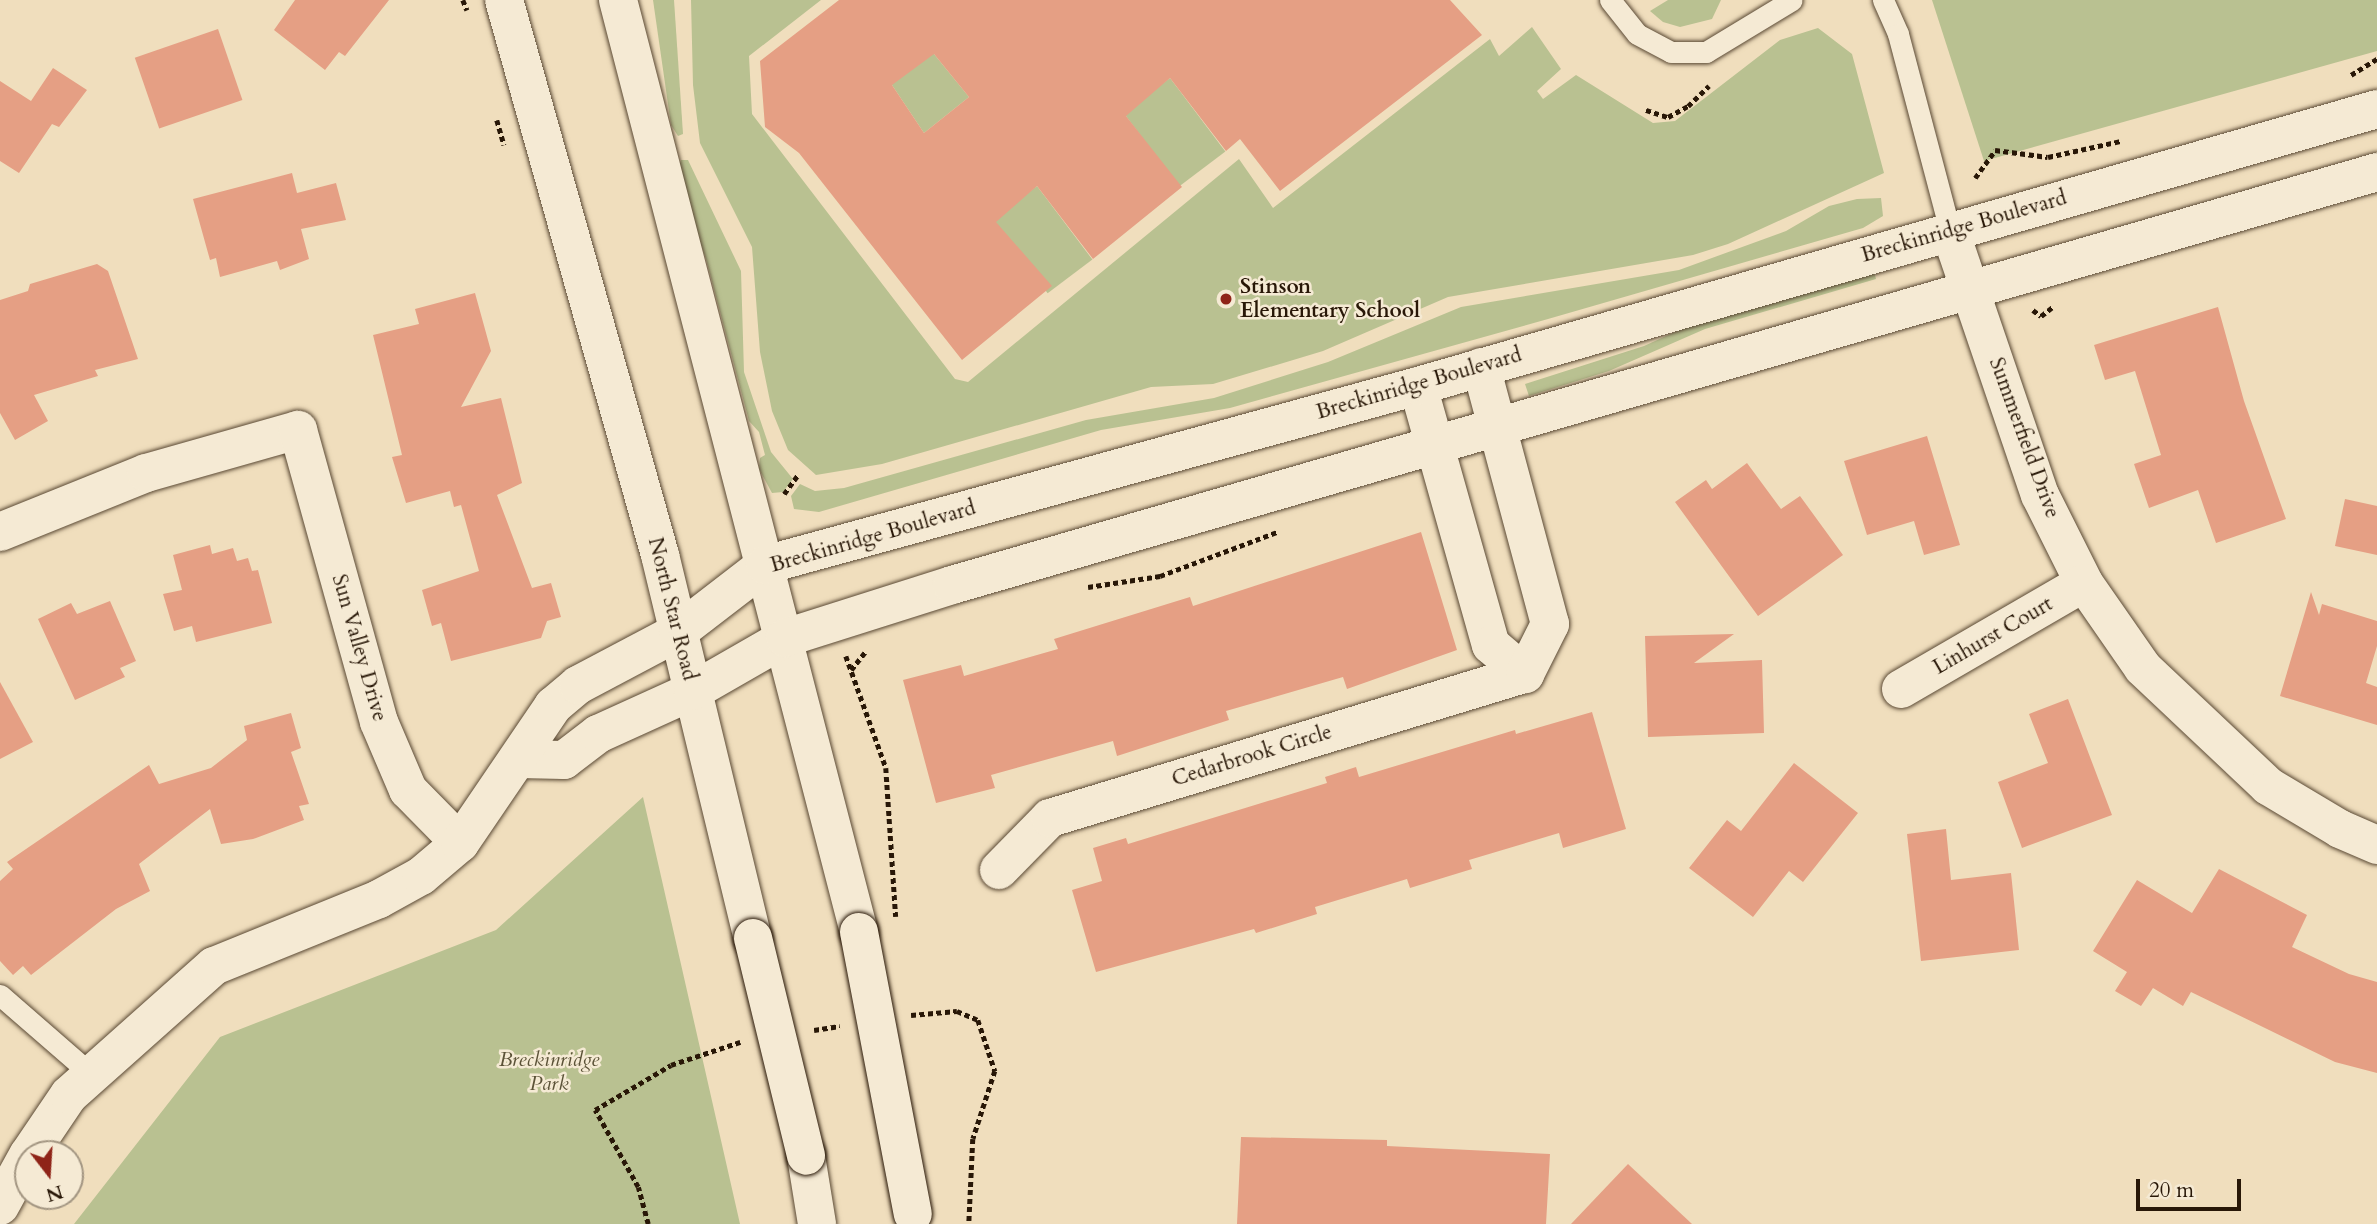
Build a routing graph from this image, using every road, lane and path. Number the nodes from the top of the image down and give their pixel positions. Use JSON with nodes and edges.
{"nodes":[{"id":1,"x":504,"y":0,"type":"edge"},
{"id":2,"x":618,"y":0,"type":"edge"},
{"id":3,"x":1610,"y":0,"type":"edge"},
{"id":4,"x":1792,"y":0,"type":"edge"},
{"id":5,"x":1883,"y":0,"type":"edge"},
{"id":6,"x":2377,"y":59,"type":"edge"},
{"id":7,"x":2338,"y":80,"type":"dead end"},
{"id":8,"x":1709,"y":86,"type":"dead end"},
{"id":9,"x":2377,"y":109,"type":"edge"},
{"id":10,"x":1646,"y":110,"type":"dead end"},
{"id":11,"x":2131,"y":138,"type":"dead end"},
{"id":12,"x":2377,"y":172,"type":"edge"},
{"id":13,"x":1975,"y":178,"type":"dead end"},
{"id":14,"x":1950,"y":230,"type":"junction"},
{"id":15,"x":1971,"y":289,"type":"junction"},
{"id":16,"x":1481,"y":367,"type":"junction"},
{"id":17,"x":1418,"y":386,"type":"junction"},
{"id":18,"x":1495,"y":428,"type":"junction"},
{"id":19,"x":1436,"y":444,"type":"junction"},
{"id":20,"x":797,"y":475,"type":"dead end"},
{"id":21,"x":780,"y":499,"type":"dead end"},
{"id":22,"x":0,"y":532,"type":"edge"},
{"id":23,"x":765,"y":565,"type":"junction"},
{"id":24,"x":2084,"y":583,"type":"junction"},
{"id":25,"x":832,"y":623,"type":"junction"},
{"id":26,"x":678,"y":632,"type":"junction"},
{"id":27,"x":785,"y":638,"type":"junction"},
{"id":28,"x":1525,"y":674,"type":"junction"},
{"id":29,"x":1901,"y":689,"type":"dead end"},
{"id":30,"x":693,"y":691,"type":"junction"},
{"id":31,"x":519,"y":760,"type":"junction"},
{"id":32,"x":460,"y":843,"type":"junction"},
{"id":33,"x":2377,"y":845,"type":"edge"},
{"id":34,"x":999,"y":870,"type":"dead end"},
{"id":35,"x":896,"y":920,"type":"dead end"},
{"id":36,"x":0,"y":995,"type":"edge"},
{"id":37,"x":91,"y":1074,"type":"junction"},
{"id":38,"x":595,"y":1110,"type":"dead end"},
{"id":39,"x":38,"y":1140,"type":"edge"},
{"id":40,"x":14,"y":1180,"type":"edge"},
{"id":41,"x":0,"y":1206,"type":"edge"},
{"id":42,"x":914,"y":1219,"type":"edge"},
{"id":43,"x":648,"y":1224,"type":"edge"},
{"id":44,"x":817,"y":1224,"type":"edge"}],
"edges":[{"from":1,"to":26,"type":"street","name":"North Star Road"},
{"from":2,"to":23,"type":"street"},
{"from":3,"to":4,"type":"lane"},
{"from":5,"to":14,"type":"lane"},
{"from":6,"to":7,"type":"path"},
{"from":8,"to":10,"type":"path"},
{"from":9,"to":14,"type":"street","name":"Breckinridge Boulevard"},
{"from":11,"to":13,"type":"path"},
{"from":12,"to":15,"type":"street"},
{"from":14,"to":15,"type":"street","name":"Summerfield Drive"},
{"from":14,"to":16,"type":"street","name":"Breckinridge Boulevard"},
{"from":15,"to":18,"type":"street"},
{"from":15,"to":24,"type":"street","name":"Summerfield Drive"},
{"from":16,"to":17,"type":"street","name":"Breckinridge Boulevard"},
{"from":16,"to":18,"type":"street"},
{"from":17,"to":19,"type":"street"},
{"from":17,"to":23,"type":"street","name":"Breckinridge Boulevard"},
{"from":18,"to":19,"type":"street"},
{"from":18,"to":28,"type":"street"},
{"from":19,"to":25,"type":"street"},
{"from":19,"to":28,"type":"street"},
{"from":20,"to":21,"type":"path"},
{"from":22,"to":32,"type":"street","name":"Sun Valley Drive"},
{"from":23,"to":26,"type":"street","name":"Breckinridge Boulevard"},
{"from":23,"to":27,"type":"street"},
{"from":24,"to":29,"type":"street","name":"Linhurst Court"},
{"from":24,"to":33,"type":"street","name":"Summerfield Drive"},
{"from":25,"to":27,"type":"street"},
{"from":25,"to":35,"type":"path"},
{"from":26,"to":30,"type":"street","name":"North Star Road"},
{"from":26,"to":31,"type":"street","name":"Breckinridge Boulevard"},
{"from":27,"to":30,"type":"street"},
{"from":27,"to":42,"type":"street","bridge":true},
{"from":28,"to":34,"type":"street","name":"Cedarbrook Circle"},
{"from":30,"to":31,"type":"street"},
{"from":30,"to":44,"type":"street","name":"North Star Road","bridge":true},
{"from":31,"to":32,"type":"street","name":"Breckinridge Boulevard"},
{"from":32,"to":37,"type":"street","name":"Breckinridge Boulevard"},
{"from":36,"to":37,"type":"lane"},
{"from":37,"to":39,"type":"street","name":"Breckinridge Boulevard"},
{"from":38,"to":43,"type":"path"},
{"from":40,"to":41,"type":"street","name":"Breckinridge Boulevard"}]}
